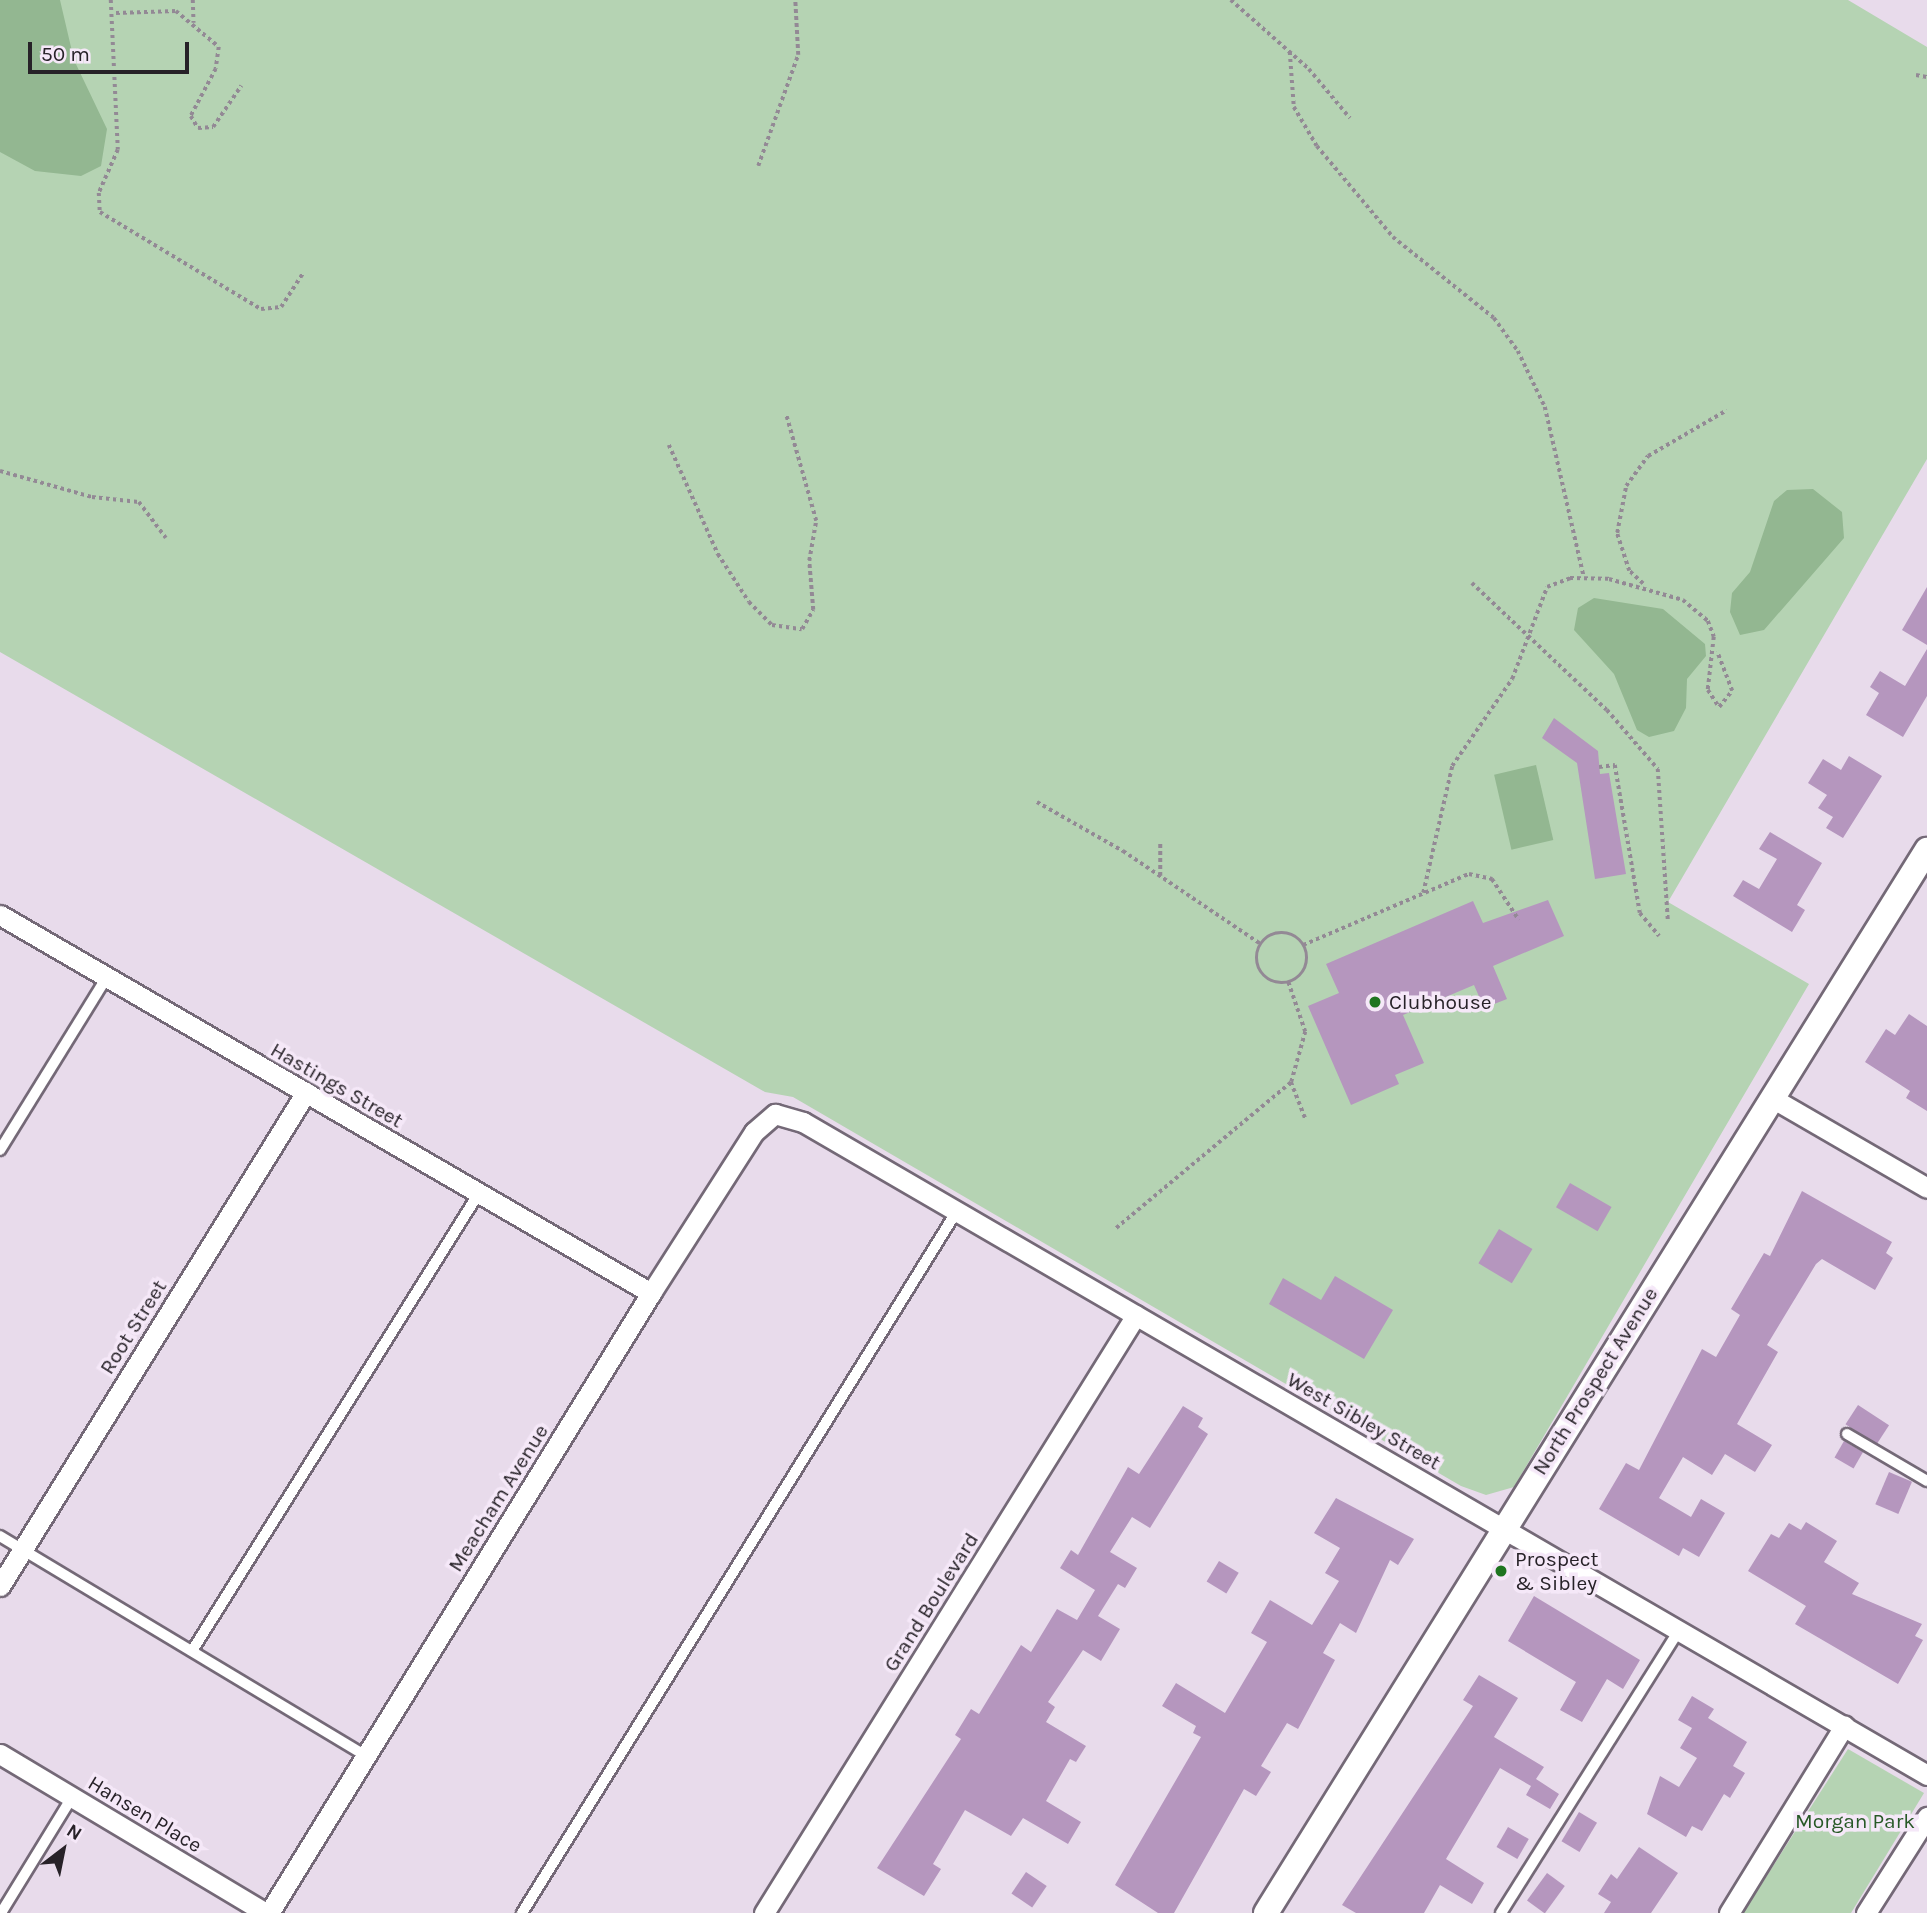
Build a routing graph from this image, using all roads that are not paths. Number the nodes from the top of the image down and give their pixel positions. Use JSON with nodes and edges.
{"nodes":[{"id":1,"x":1927,"y":850,"type":"edge"},
{"id":2,"x":0,"y":915,"type":"edge"},
{"id":3,"x":107,"y":977,"type":"junction"},
{"id":4,"x":306,"y":1092,"type":"junction"},
{"id":5,"x":1772,"y":1098,"type":"junction"},
{"id":6,"x":775,"y":1114,"type":"joint"},
{"id":7,"x":0,"y":1150,"type":"edge"},
{"id":8,"x":1927,"y":1188,"type":"edge"},
{"id":9,"x":479,"y":1193,"type":"junction"},
{"id":10,"x":957,"y":1211,"type":"junction"},
{"id":11,"x":651,"y":1293,"type":"junction"},
{"id":12,"x":1136,"y":1315,"type":"junction"},
{"id":13,"x":1847,"y":1434,"type":"dead end"},
{"id":14,"x":1927,"y":1481,"type":"edge"},
{"id":15,"x":1503,"y":1527,"type":"junction"},
{"id":16,"x":0,"y":1536,"type":"edge"},
{"id":17,"x":22,"y":1550,"type":"junction"},
{"id":18,"x":0,"y":1586,"type":"edge"},
{"id":19,"x":1679,"y":1630,"type":"junction"},
{"id":20,"x":192,"y":1651,"type":"junction"},
{"id":21,"x":1844,"y":1726,"type":"junction"},
{"id":22,"x":0,"y":1754,"type":"edge"},
{"id":23,"x":366,"y":1756,"type":"junction"},
{"id":24,"x":1927,"y":1774,"type":"edge"},
{"id":25,"x":72,"y":1797,"type":"junction"},
{"id":26,"x":1927,"y":1817,"type":"edge"},
{"id":27,"x":1,"y":1913,"type":"edge"},
{"id":28,"x":267,"y":1913,"type":"edge"},
{"id":29,"x":522,"y":1913,"type":"edge"},
{"id":30,"x":764,"y":1913,"type":"edge"},
{"id":31,"x":1266,"y":1913,"type":"edge"},
{"id":32,"x":1500,"y":1913,"type":"edge"},
{"id":33,"x":1729,"y":1913,"type":"edge"},
{"id":34,"x":1866,"y":1913,"type":"edge"}],
"edges":[{"from":1,"to":5,"type":"street","name":"North Prospect Avenue"},
{"from":2,"to":3,"type":"street","name":"Hastings Street"},
{"from":3,"to":4,"type":"street","name":"Hastings Street"},
{"from":3,"to":7,"type":"lane"},
{"from":4,"to":9,"type":"street","name":"Hastings Street"},
{"from":4,"to":17,"type":"street","name":"Root Street"},
{"from":5,"to":8,"type":"street"},
{"from":5,"to":15,"type":"street","name":"North Prospect Avenue"},
{"from":6,"to":10,"type":"street","name":"West Sibley Street"},
{"from":6,"to":11,"type":"street","name":"Meacham Avenue"},
{"from":9,"to":11,"type":"street","name":"Hastings Street"},
{"from":9,"to":20,"type":"lane"},
{"from":10,"to":12,"type":"street","name":"West Sibley Street"},
{"from":10,"to":29,"type":"lane"},
{"from":11,"to":23,"type":"street","name":"Meacham Avenue"},
{"from":12,"to":15,"type":"street","name":"West Sibley Street"},
{"from":12,"to":30,"type":"street","name":"Grand Boulevard"},
{"from":13,"to":14,"type":"lane"},
{"from":15,"to":19,"type":"street","name":"West Sibley Street"},
{"from":15,"to":31,"type":"street","name":"North Prospect Avenue"},
{"from":16,"to":17,"type":"lane"},
{"from":17,"to":18,"type":"street","name":"Root Street"},
{"from":17,"to":20,"type":"lane"},
{"from":19,"to":21,"type":"street","name":"West Sibley Street"},
{"from":19,"to":32,"type":"lane"},
{"from":20,"to":23,"type":"lane"},
{"from":21,"to":24,"type":"street","name":"West Sibley Street"},
{"from":21,"to":33,"type":"street"},
{"from":22,"to":25,"type":"street","name":"Hansen Place"},
{"from":23,"to":28,"type":"street","name":"Meacham Avenue"},
{"from":25,"to":27,"type":"lane"},
{"from":25,"to":28,"type":"street","name":"Hansen Place"},
{"from":26,"to":34,"type":"street"}]}
